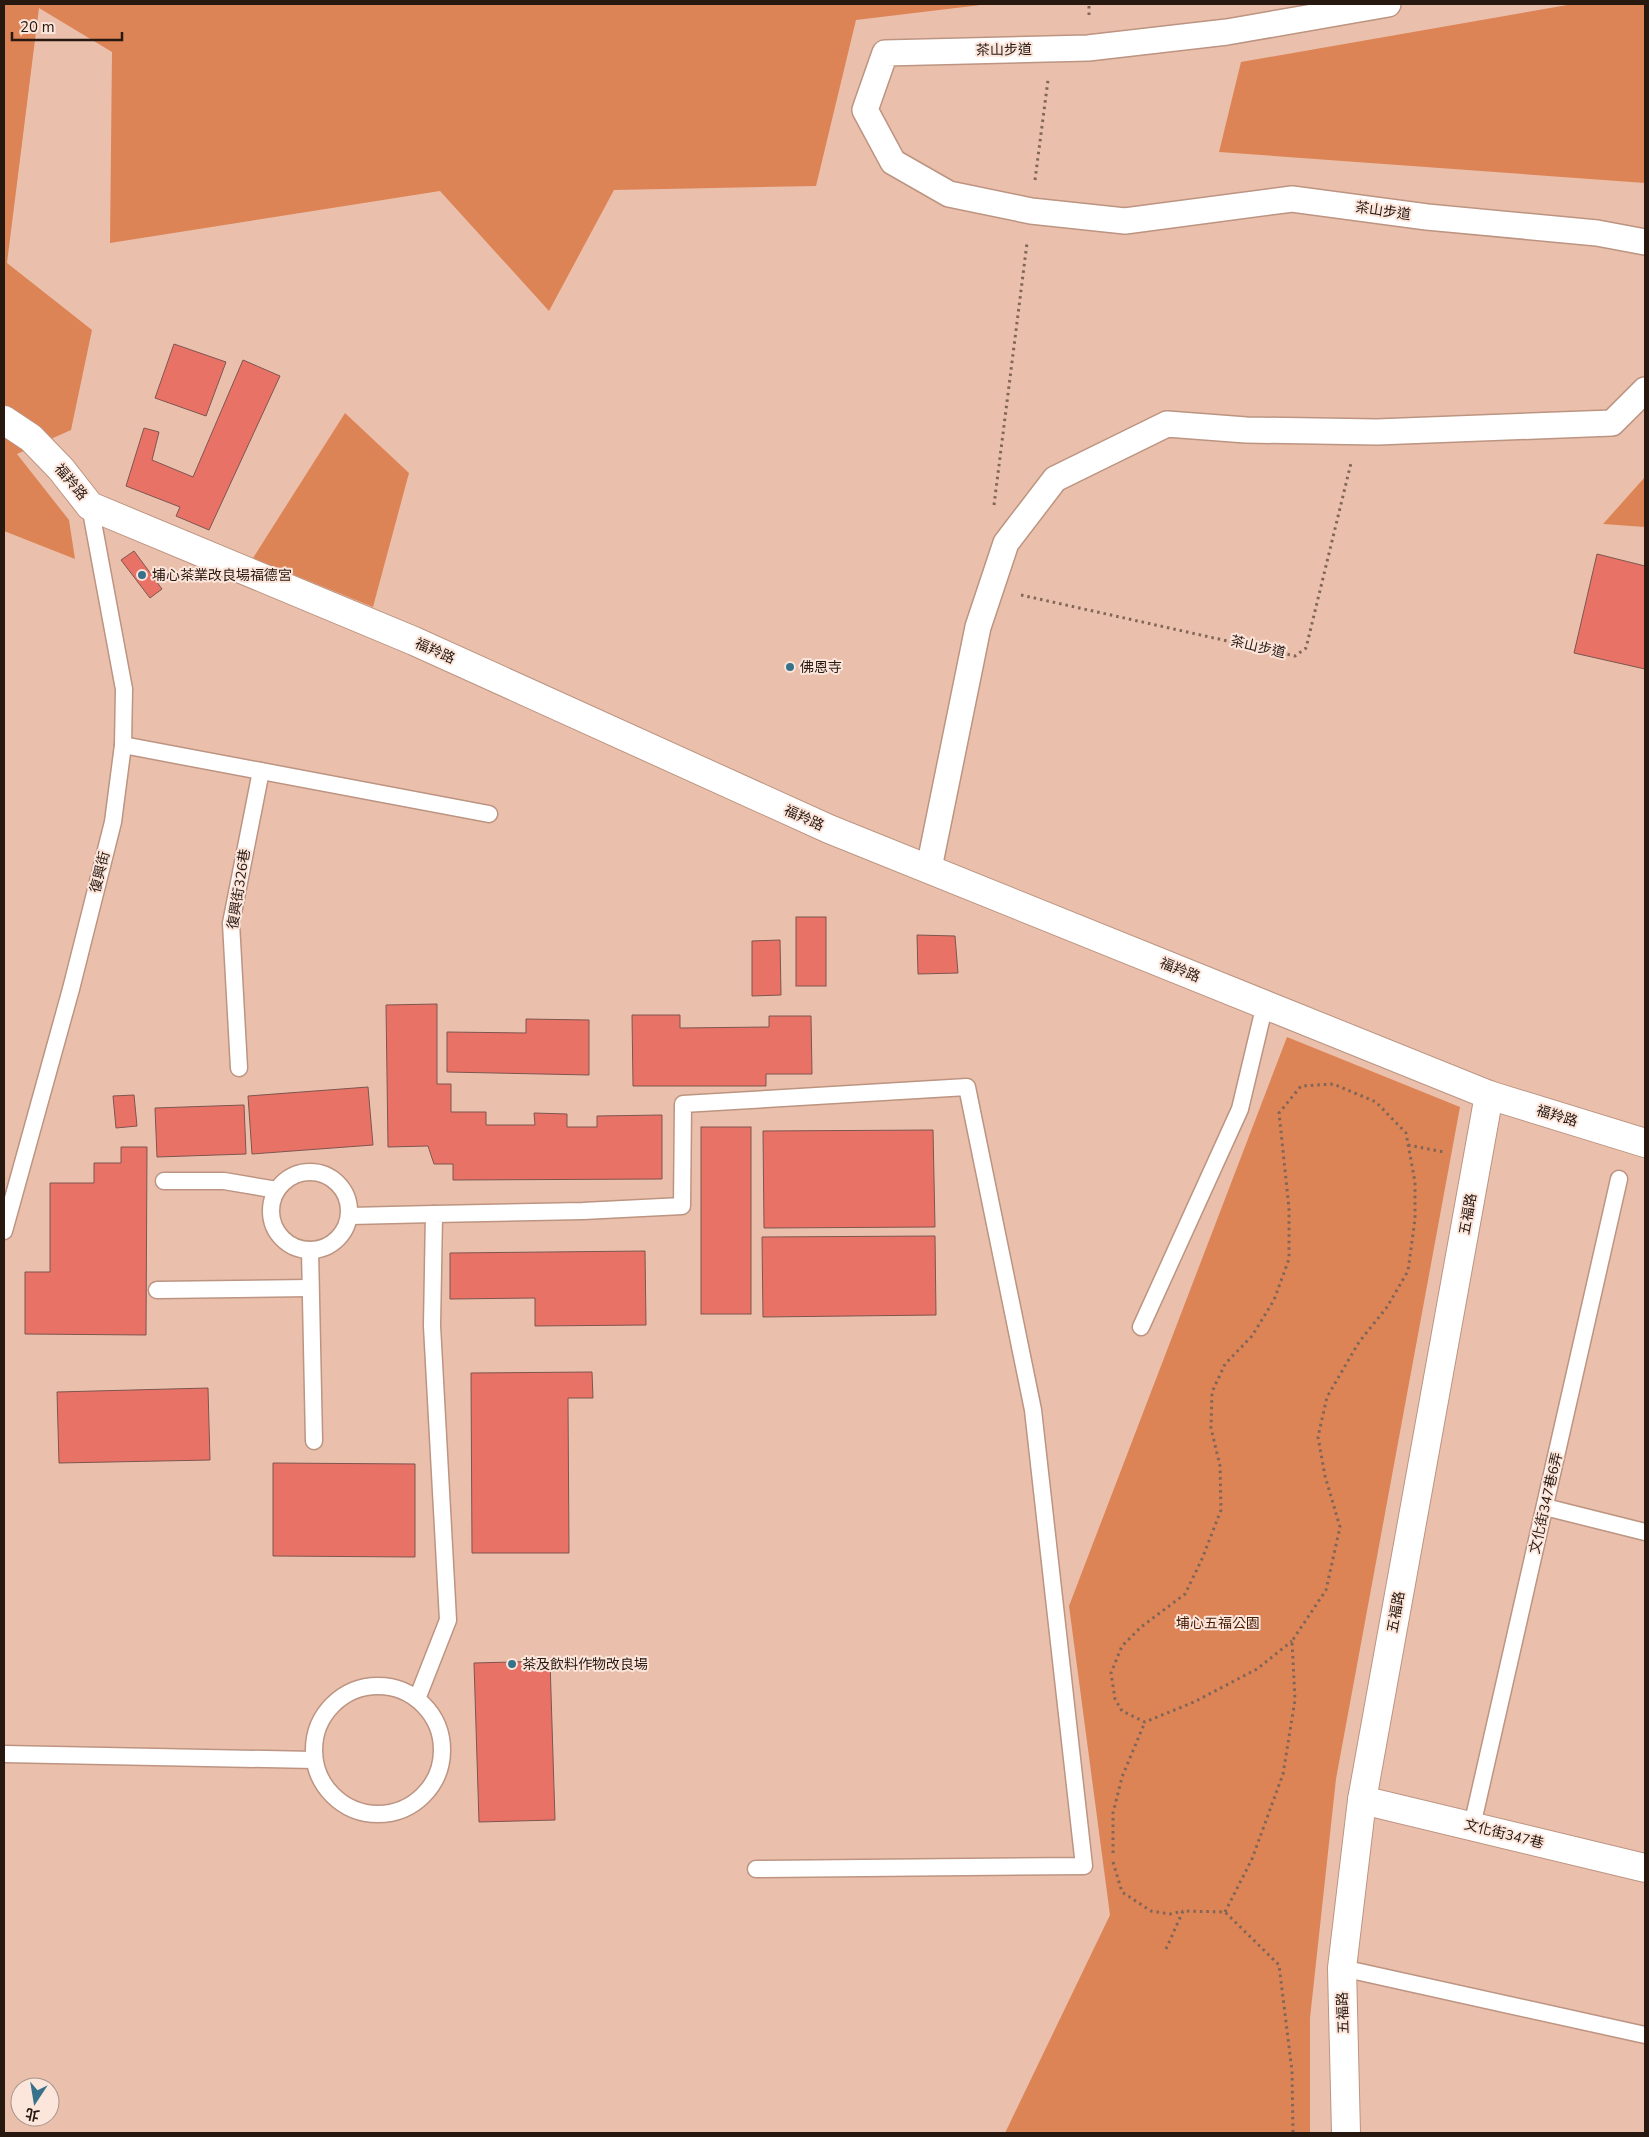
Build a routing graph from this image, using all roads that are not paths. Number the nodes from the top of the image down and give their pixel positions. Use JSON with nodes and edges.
{"nodes":[{"id":1,"x":1388,"y":4,"type":"edge"},
{"id":2,"x":1645,"y":242,"type":"edge"},
{"id":3,"x":1645,"y":390,"type":"edge"},
{"id":4,"x":4,"y":420,"type":"edge"},
{"id":5,"x":90,"y":506,"type":"junction"},
{"id":6,"x":123,"y":745,"type":"junction"},
{"id":7,"x":261,"y":771,"type":"junction"},
{"id":8,"x":489,"y":814,"type":"dead end"},
{"id":9,"x":929,"y":868,"type":"junction"},
{"id":10,"x":1264,"y":1004,"type":"junction"},
{"id":11,"x":239,"y":1068,"type":"dead end"},
{"id":12,"x":1489,"y":1095,"type":"junction"},
{"id":13,"x":1645,"y":1143,"type":"edge"},
{"id":14,"x":1619,"y":1179,"type":"dead end"},
{"id":15,"x":164,"y":1181,"type":"dead end"},
{"id":16,"x":277,"y":1190,"type":"junction"},
{"id":17,"x":434,"y":1214,"type":"junction"},
{"id":18,"x":350,"y":1216,"type":"junction"},
{"id":19,"x":4,"y":1231,"type":"edge"},
{"id":20,"x":310,"y":1250,"type":"junction"},
{"id":21,"x":310,"y":1288,"type":"junction"},
{"id":22,"x":157,"y":1290,"type":"dead end"},
{"id":23,"x":1141,"y":1327,"type":"dead end"},
{"id":24,"x":314,"y":1441,"type":"dead end"},
{"id":25,"x":1544,"y":1507,"type":"junction"},
{"id":26,"x":1645,"y":1532,"type":"edge"},
{"id":27,"x":417,"y":1698,"type":"junction"},
{"id":28,"x":4,"y":1754,"type":"edge"},
{"id":29,"x":314,"y":1760,"type":"junction"},
{"id":30,"x":1362,"y":1800,"type":"junction"},
{"id":31,"x":1472,"y":1826,"type":"junction"},
{"id":32,"x":1645,"y":1868,"type":"edge"},
{"id":33,"x":756,"y":1869,"type":"dead end"},
{"id":34,"x":1342,"y":1968,"type":"junction"},
{"id":35,"x":1645,"y":2035,"type":"edge"},
{"id":36,"x":1346,"y":2133,"type":"edge"}],
"edges":[{"from":1,"to":2,"type":"street","name":"茶山步道"},
{"from":3,"to":9,"type":"street"},
{"from":4,"to":5,"type":"street","name":"福羚路"},
{"from":5,"to":6,"type":"lane","name":"復興街"},
{"from":5,"to":9,"type":"street","name":"福羚路"},
{"from":6,"to":7,"type":"lane"},
{"from":6,"to":19,"type":"lane","name":"復興街"},
{"from":7,"to":8,"type":"lane"},
{"from":7,"to":11,"type":"lane","name":"復興街326巷"},
{"from":9,"to":10,"type":"street","name":"福羚路"},
{"from":10,"to":12,"type":"street","name":"福羚路"},
{"from":10,"to":23,"type":"lane"},
{"from":12,"to":13,"type":"street","name":"福羚路"},
{"from":12,"to":30,"type":"street","name":"五福路"},
{"from":14,"to":25,"type":"lane","name":"文化街347巷6弄"},
{"from":15,"to":16,"type":"lane"},
{"from":16,"to":18,"type":"lane"},
{"from":16,"to":20,"type":"lane"},
{"from":17,"to":18,"type":"lane"},
{"from":17,"to":27,"type":"lane"},
{"from":17,"to":33,"type":"lane"},
{"from":18,"to":20,"type":"lane"},
{"from":20,"to":21,"type":"lane"},
{"from":21,"to":22,"type":"lane"},
{"from":21,"to":24,"type":"lane"},
{"from":25,"to":26,"type":"lane"},
{"from":25,"to":31,"type":"lane","name":"文化街347巷6弄"},
{"from":27,"to":29,"type":"lane"},
{"from":27,"to":29,"type":"lane"},
{"from":28,"to":29,"type":"lane"},
{"from":30,"to":31,"type":"street","name":"文化街347巷"},
{"from":30,"to":34,"type":"street","name":"五福路"},
{"from":31,"to":32,"type":"street","name":"文化街347巷"},
{"from":34,"to":35,"type":"lane"},
{"from":34,"to":36,"type":"street","name":"五福路"}]}
